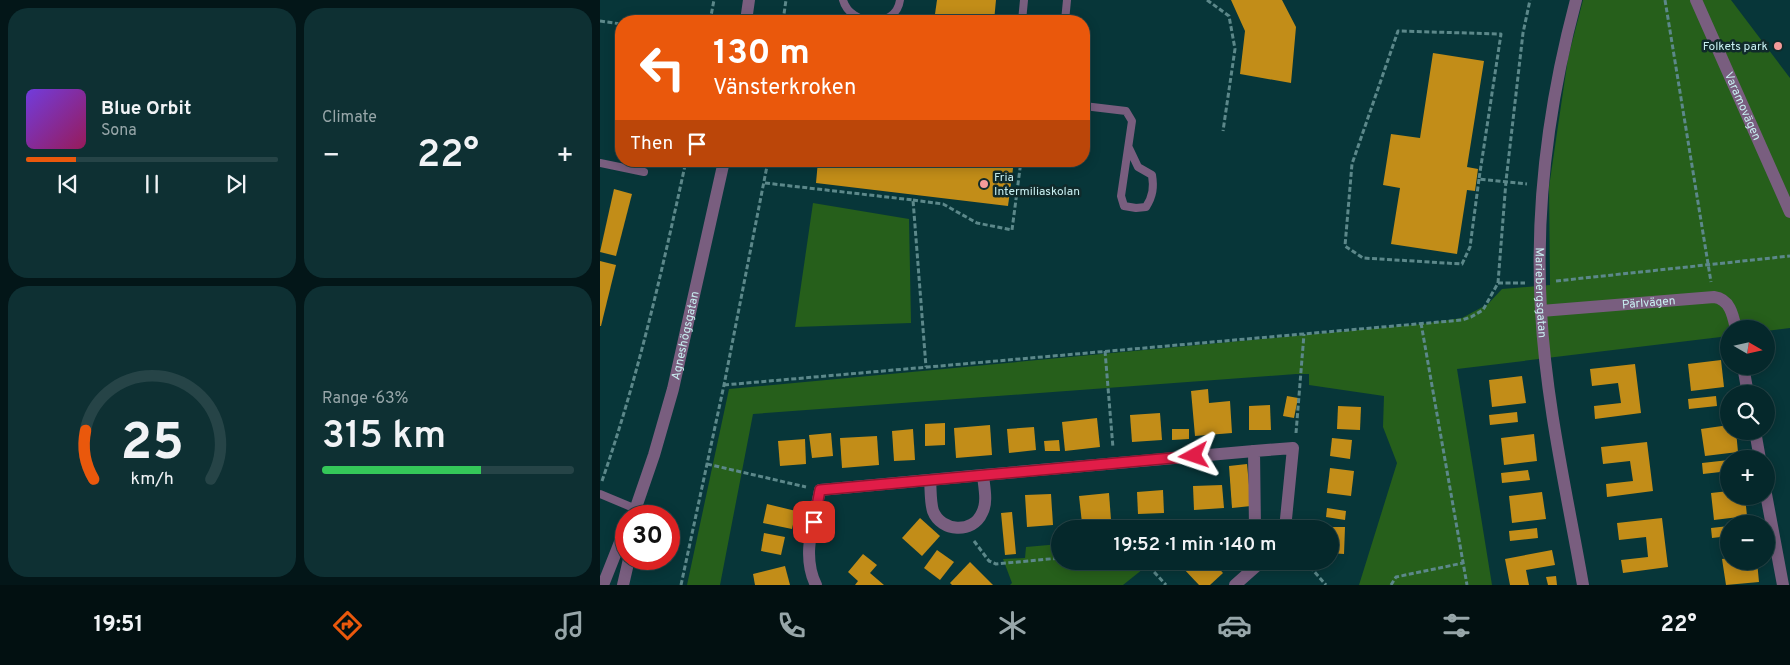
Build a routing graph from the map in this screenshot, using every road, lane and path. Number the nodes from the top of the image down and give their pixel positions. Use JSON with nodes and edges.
{"nodes":[{"id":1,"x":714,"y":0,"type":"edge"},
{"id":2,"x":749,"y":0,"type":"edge"},
{"id":3,"x":786,"y":0,"type":"edge"},
{"id":4,"x":843,"y":0,"type":"edge"},
{"id":5,"x":900,"y":0,"type":"edge"},
{"id":6,"x":1024,"y":0,"type":"edge"},
{"id":7,"x":1067,"y":0,"type":"edge"},
{"id":8,"x":1208,"y":0,"type":"edge"},
{"id":9,"x":1530,"y":0,"type":"edge"},
{"id":10,"x":1576,"y":0,"type":"edge"},
{"id":11,"x":1666,"y":0,"type":"edge"},
{"id":12,"x":1696,"y":0,"type":"edge"},
{"id":13,"x":711,"y":15,"type":"edge"},
{"id":14,"x":747,"y":15,"type":"edge"},
{"id":15,"x":784,"y":15,"type":"edge"},
{"id":16,"x":853,"y":15,"type":"edge"},
{"id":17,"x":894,"y":15,"type":"edge"},
{"id":18,"x":1023,"y":15,"type":"edge"},
{"id":19,"x":1066,"y":15,"type":"edge"},
{"id":20,"x":600,"y":21,"type":"edge"},
{"id":21,"x":615,"y":23,"type":"edge"},
{"id":22,"x":1090,"y":107,"type":"edge"},
{"id":23,"x":1223,"y":131,"type":"dead end"},
{"id":24,"x":1129,"y":148,"type":"junction"},
{"id":25,"x":600,"y":163,"type":"edge"},
{"id":26,"x":615,"y":166,"type":"edge"},
{"id":27,"x":620,"y":167,"type":"edge"},
{"id":28,"x":685,"y":167,"type":"edge"},
{"id":29,"x":723,"y":167,"type":"edge"},
{"id":30,"x":767,"y":167,"type":"edge"},
{"id":31,"x":1019,"y":167,"type":"edge"},
{"id":32,"x":644,"y":172,"type":"dead end"},
{"id":33,"x":1479,"y":178,"type":"junction"},
{"id":34,"x":1506,"y":181,"type":"junction"},
{"id":35,"x":766,"y":183,"type":"junction"},
{"id":36,"x":1543,"y":185,"type":"junction"},
{"id":37,"x":913,"y":200,"type":"junction"},
{"id":38,"x":1790,"y":212,"type":"edge"},
{"id":39,"x":1790,"y":256,"type":"edge"},
{"id":40,"x":1709,"y":266,"type":"junction"},
{"id":41,"x":1540,"y":282,"type":"junction"},
{"id":42,"x":1498,"y":283,"type":"junction"},
{"id":43,"x":1541,"y":311,"type":"junction"},
{"id":44,"x":1733,"y":320,"type":"edge"},
{"id":45,"x":1421,"y":323,"type":"junction"},
{"id":46,"x":1304,"y":334,"type":"junction"},
{"id":47,"x":1105,"y":351,"type":"junction"},
{"id":48,"x":926,"y":367,"type":"junction"},
{"id":49,"x":724,"y":385,"type":"junction"},
{"id":50,"x":1294,"y":448,"type":"junction"},
{"id":51,"x":1254,"y":451,"type":"junction"},
{"id":52,"x":1115,"y":463,"type":"junction"},
{"id":53,"x":707,"y":464,"type":"junction"},
{"id":54,"x":983,"y":475,"type":"junction"},
{"id":55,"x":930,"y":480,"type":"junction"},
{"id":56,"x":600,"y":486,"type":"edge"},
{"id":57,"x":820,"y":490,"type":"junction"},
{"id":58,"x":600,"y":494,"type":"edge"},
{"id":59,"x":619,"y":505,"type":"edge"},
{"id":60,"x":638,"y":505,"type":"edge"},
{"id":61,"x":1768,"y":505,"type":"edge"},
{"id":62,"x":1255,"y":520,"type":"edge"},
{"id":63,"x":1287,"y":520,"type":"edge"},
{"id":64,"x":963,"y":528,"type":"junction"},
{"id":65,"x":615,"y":555,"type":"edge"},
{"id":66,"x":1051,"y":559,"type":"edge"},
{"id":67,"x":1463,"y":563,"type":"junction"},
{"id":68,"x":626,"y":570,"type":"edge"},
{"id":69,"x":1152,"y":570,"type":"edge"},
{"id":70,"x":1252,"y":570,"type":"edge"},
{"id":71,"x":1313,"y":570,"type":"edge"},
{"id":72,"x":603,"y":585,"type":"edge"},
{"id":73,"x":623,"y":585,"type":"edge"},
{"id":74,"x":681,"y":585,"type":"edge"},
{"id":75,"x":816,"y":585,"type":"edge"},
{"id":76,"x":1166,"y":585,"type":"edge"},
{"id":77,"x":1235,"y":585,"type":"edge"},
{"id":78,"x":1326,"y":585,"type":"edge"},
{"id":79,"x":1391,"y":585,"type":"edge"},
{"id":80,"x":1467,"y":585,"type":"edge"},
{"id":81,"x":1582,"y":585,"type":"edge"},
{"id":82,"x":1783,"y":585,"type":"edge"}],
"edges":[{"from":1,"to":13,"type":"path"},
{"from":2,"to":14,"type":"street"},
{"from":3,"to":15,"type":"path"},
{"from":4,"to":16,"type":"lane"},
{"from":5,"to":17,"type":"lane"},
{"from":6,"to":18,"type":"lane"},
{"from":7,"to":19,"type":"lane"},
{"from":8,"to":23,"type":"path"},
{"from":9,"to":34,"type":"path"},
{"from":10,"to":36,"type":"street","name":"Mariebergsgatan"},
{"from":11,"to":40,"type":"path"},
{"from":12,"to":38,"type":"street","name":"Varamovägen"},
{"from":20,"to":21,"type":"path"},
{"from":22,"to":24,"type":"lane"},
{"from":24,"to":24,"type":"lane"},
{"from":25,"to":26,"type":"lane"},
{"from":27,"to":32,"type":"lane"},
{"from":28,"to":56,"type":"path"},
{"from":29,"to":60,"type":"street","name":"Agneshögsgatan"},
{"from":30,"to":35,"type":"path"},
{"from":31,"to":37,"type":"path"},
{"from":33,"to":33,"type":"path"},
{"from":33,"to":34,"type":"path"},
{"from":34,"to":36,"type":"path"},
{"from":34,"to":42,"type":"path"},
{"from":35,"to":37,"type":"path"},
{"from":35,"to":49,"type":"path"},
{"from":36,"to":41,"type":"street","name":"Mariebergsgatan"},
{"from":37,"to":48,"type":"path"},
{"from":39,"to":40,"type":"path"},
{"from":40,"to":41,"type":"path"},
{"from":41,"to":42,"type":"path"},
{"from":41,"to":43,"type":"street","name":"Mariebergsgatan"},
{"from":42,"to":45,"type":"path"},
{"from":43,"to":44,"type":"street","name":"Pärlvägen"},
{"from":43,"to":81,"type":"street","name":"Mariebergsgatan"},
{"from":45,"to":46,"type":"path"},
{"from":45,"to":67,"type":"path"},
{"from":46,"to":47,"type":"path"},
{"from":46,"to":50,"type":"path"},
{"from":47,"to":48,"type":"path"},
{"from":47,"to":52,"type":"path"},
{"from":48,"to":49,"type":"path"},
{"from":49,"to":53,"type":"path"},
{"from":50,"to":51,"type":"street"},
{"from":50,"to":63,"type":"street"},
{"from":51,"to":52,"type":"street"},
{"from":51,"to":62,"type":"street"},
{"from":52,"to":54,"type":"street"},
{"from":53,"to":57,"type":"path"},
{"from":53,"to":74,"type":"path"},
{"from":54,"to":55,"type":"street"},
{"from":54,"to":64,"type":"street"},
{"from":55,"to":57,"type":"street"},
{"from":55,"to":64,"type":"street"},
{"from":57,"to":75,"type":"street"},
{"from":58,"to":59,"type":"lane"},
{"from":61,"to":82,"type":"street"},
{"from":64,"to":66,"type":"path"},
{"from":65,"to":72,"type":"street"},
{"from":67,"to":79,"type":"path"},
{"from":67,"to":80,"type":"path"},
{"from":68,"to":73,"type":"street"},
{"from":69,"to":76,"type":"path"},
{"from":70,"to":77,"type":"street"},
{"from":71,"to":78,"type":"path"}]}
